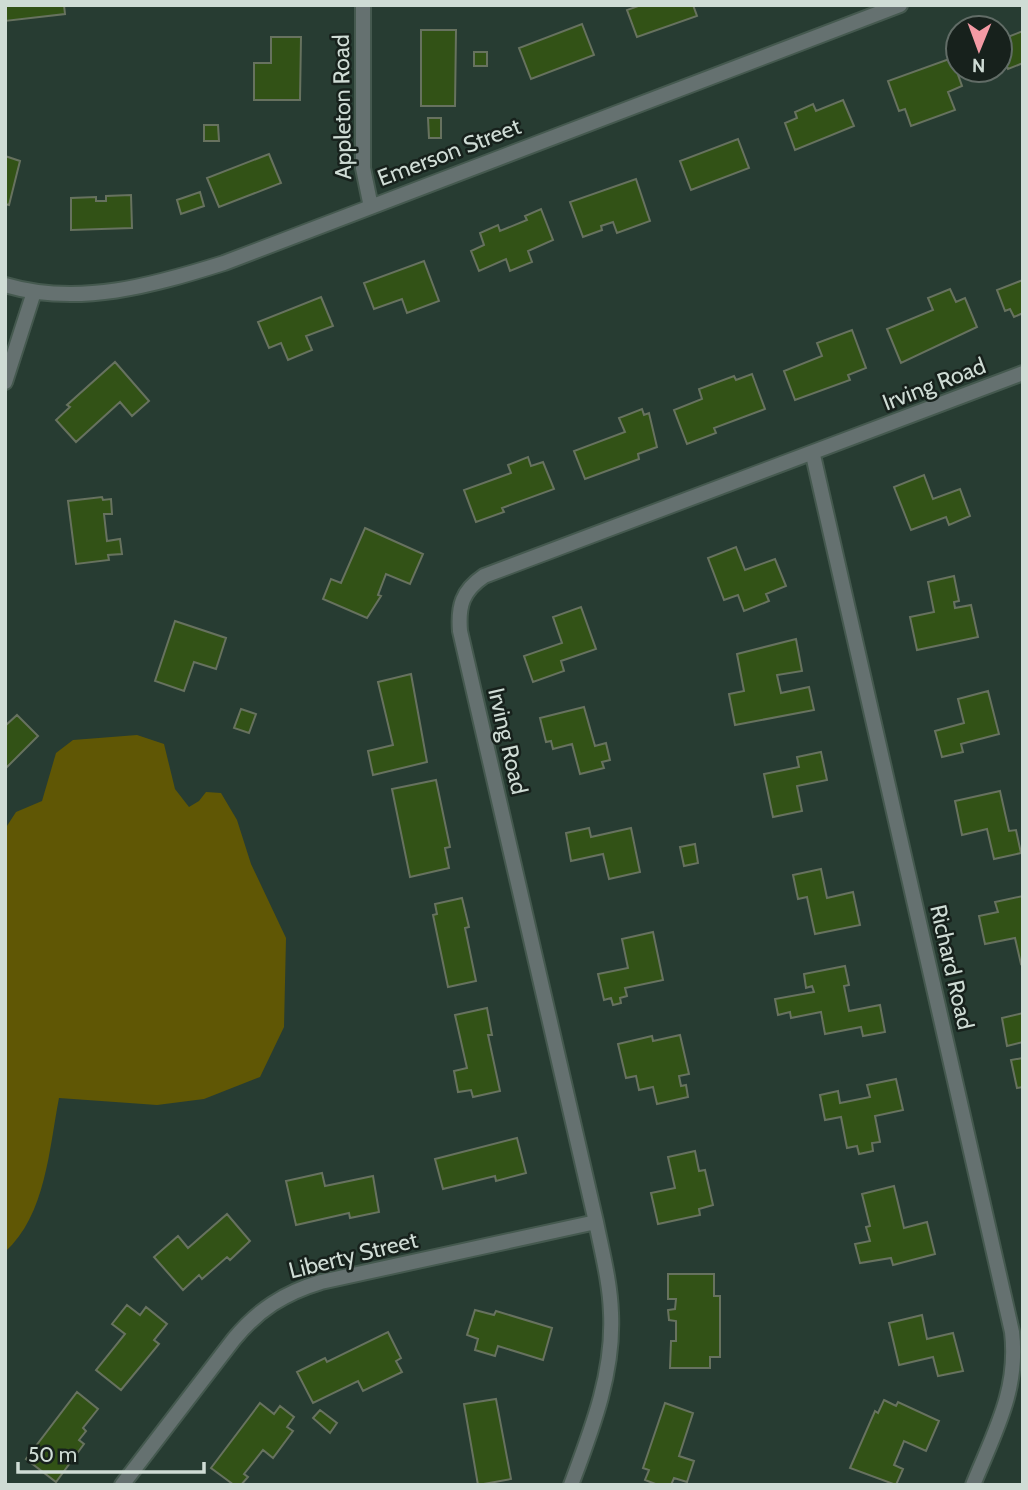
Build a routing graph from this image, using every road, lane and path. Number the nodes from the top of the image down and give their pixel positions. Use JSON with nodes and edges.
{"nodes":[{"id":1,"x":363,"y":5,"type":"edge"},
{"id":2,"x":900,"y":5,"type":"edge"},
{"id":3,"x":371,"y":207,"type":"junction"},
{"id":4,"x":5,"y":285,"type":"edge"},
{"id":5,"x":34,"y":292,"type":"junction"},
{"id":6,"x":1023,"y":373,"type":"edge"},
{"id":7,"x":5,"y":382,"type":"edge"},
{"id":8,"x":813,"y":455,"type":"junction"},
{"id":9,"x":596,"y":1222,"type":"junction"},
{"id":10,"x":122,"y":1485,"type":"edge"},
{"id":11,"x":571,"y":1485,"type":"edge"},
{"id":12,"x":973,"y":1485,"type":"edge"}],
"edges":[{"from":1,"to":3,"type":"street","name":"Appleton Road"},
{"from":2,"to":3,"type":"street","name":"Emerson Street"},
{"from":3,"to":5,"type":"street","name":"Emerson Street"},
{"from":4,"to":5,"type":"street","name":"Emerson Street"},
{"from":5,"to":7,"type":"street"},
{"from":6,"to":8,"type":"street","name":"Irving Road"},
{"from":8,"to":9,"type":"street","name":"Irving Road"},
{"from":8,"to":12,"type":"street","name":"Richard Road"},
{"from":9,"to":10,"type":"street","name":"Liberty Street"},
{"from":9,"to":11,"type":"street","name":"Irving Road"}]}
